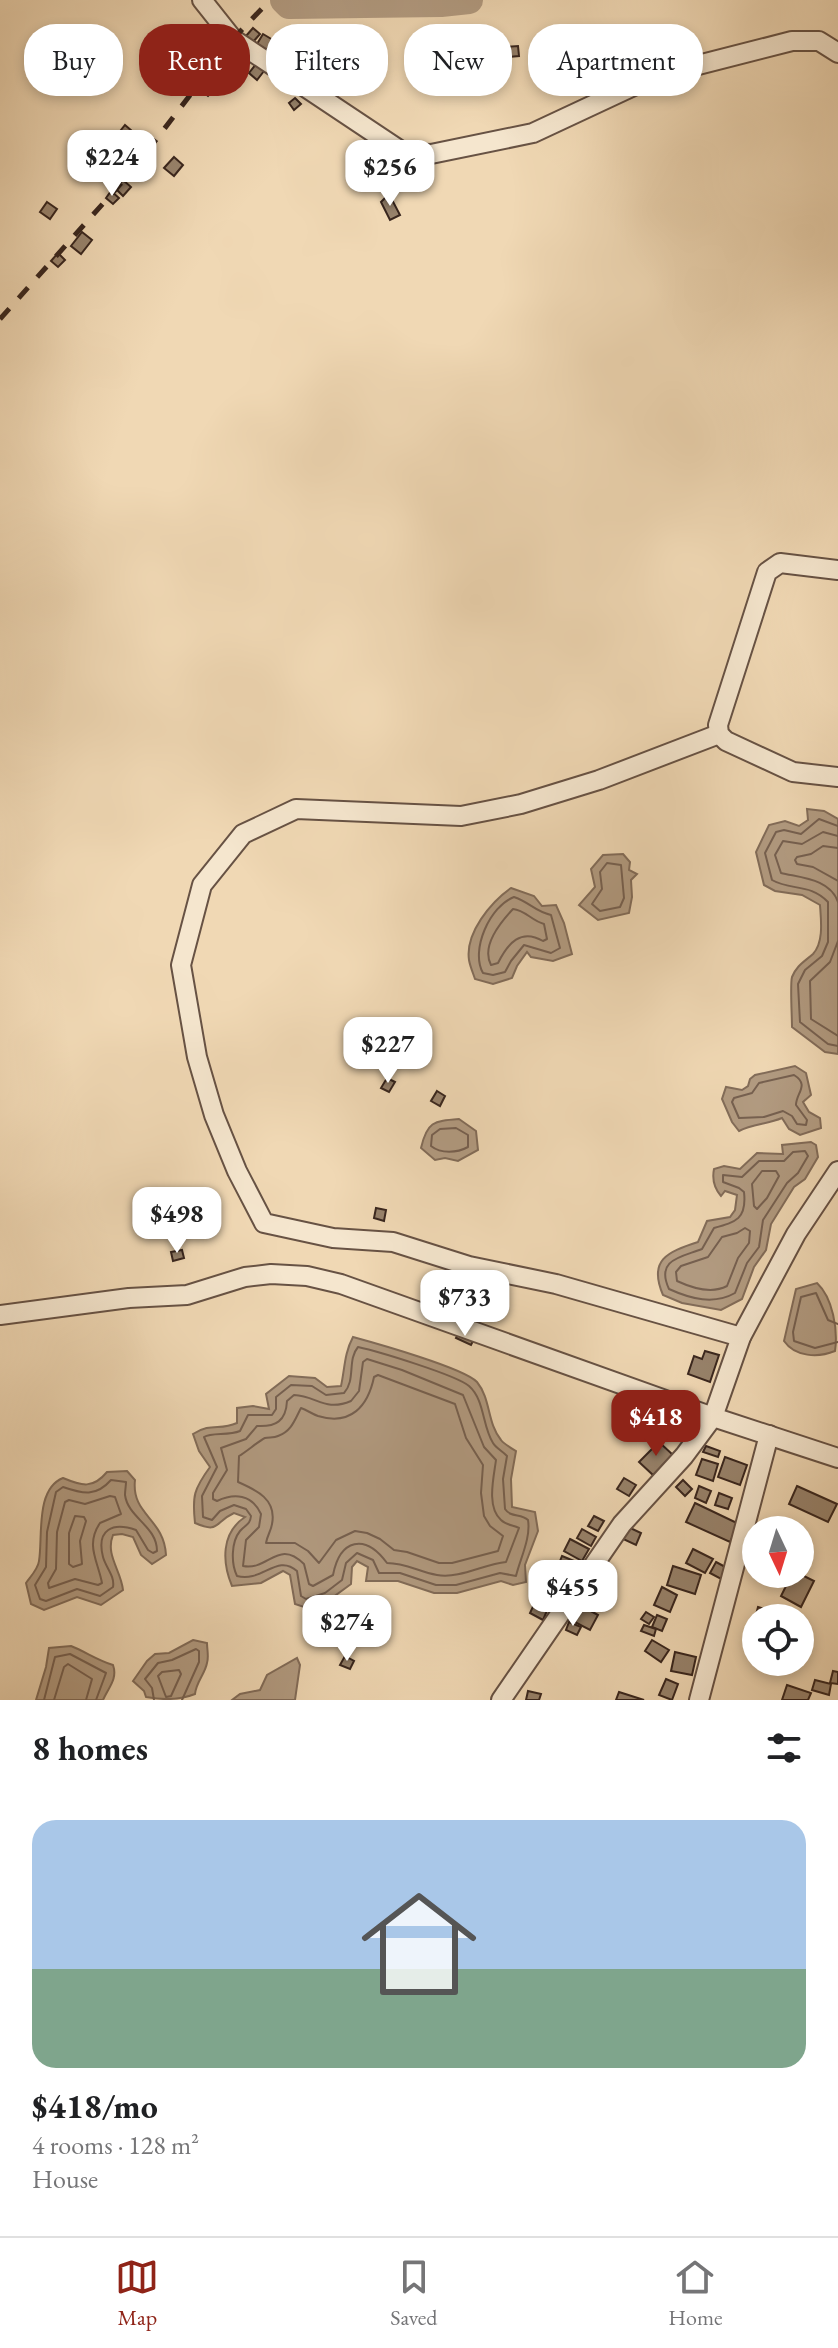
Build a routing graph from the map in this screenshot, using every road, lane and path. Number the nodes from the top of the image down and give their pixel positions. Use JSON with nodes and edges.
{"nodes":[{"id":1,"x":202,"y":0,"type":"edge"},
{"id":2,"x":838,"y":53,"type":"edge"},
{"id":3,"x":838,"y":570,"type":"edge"},
{"id":4,"x":719,"y":734,"type":"junction"},
{"id":5,"x":838,"y":777,"type":"edge"},
{"id":6,"x":838,"y":1171,"type":"edge"},
{"id":7,"x":0,"y":1315,"type":"edge"},
{"id":8,"x":741,"y":1337,"type":"junction"},
{"id":9,"x":713,"y":1417,"type":"junction"},
{"id":10,"x":769,"y":1435,"type":"junction"},
{"id":11,"x":838,"y":1458,"type":"edge"},
{"id":12,"x":501,"y":1700,"type":"edge"},
{"id":13,"x":699,"y":1700,"type":"edge"}],
"edges":[{"from":1,"to":2,"type":"street"},
{"from":3,"to":4,"type":"street"},
{"from":4,"to":5,"type":"street"},
{"from":4,"to":8,"type":"street"},
{"from":6,"to":8,"type":"street"},
{"from":7,"to":9,"type":"street"},
{"from":8,"to":9,"type":"street"},
{"from":9,"to":10,"type":"street"},
{"from":9,"to":12,"type":"street"},
{"from":10,"to":11,"type":"street"},
{"from":10,"to":13,"type":"street"}]}
